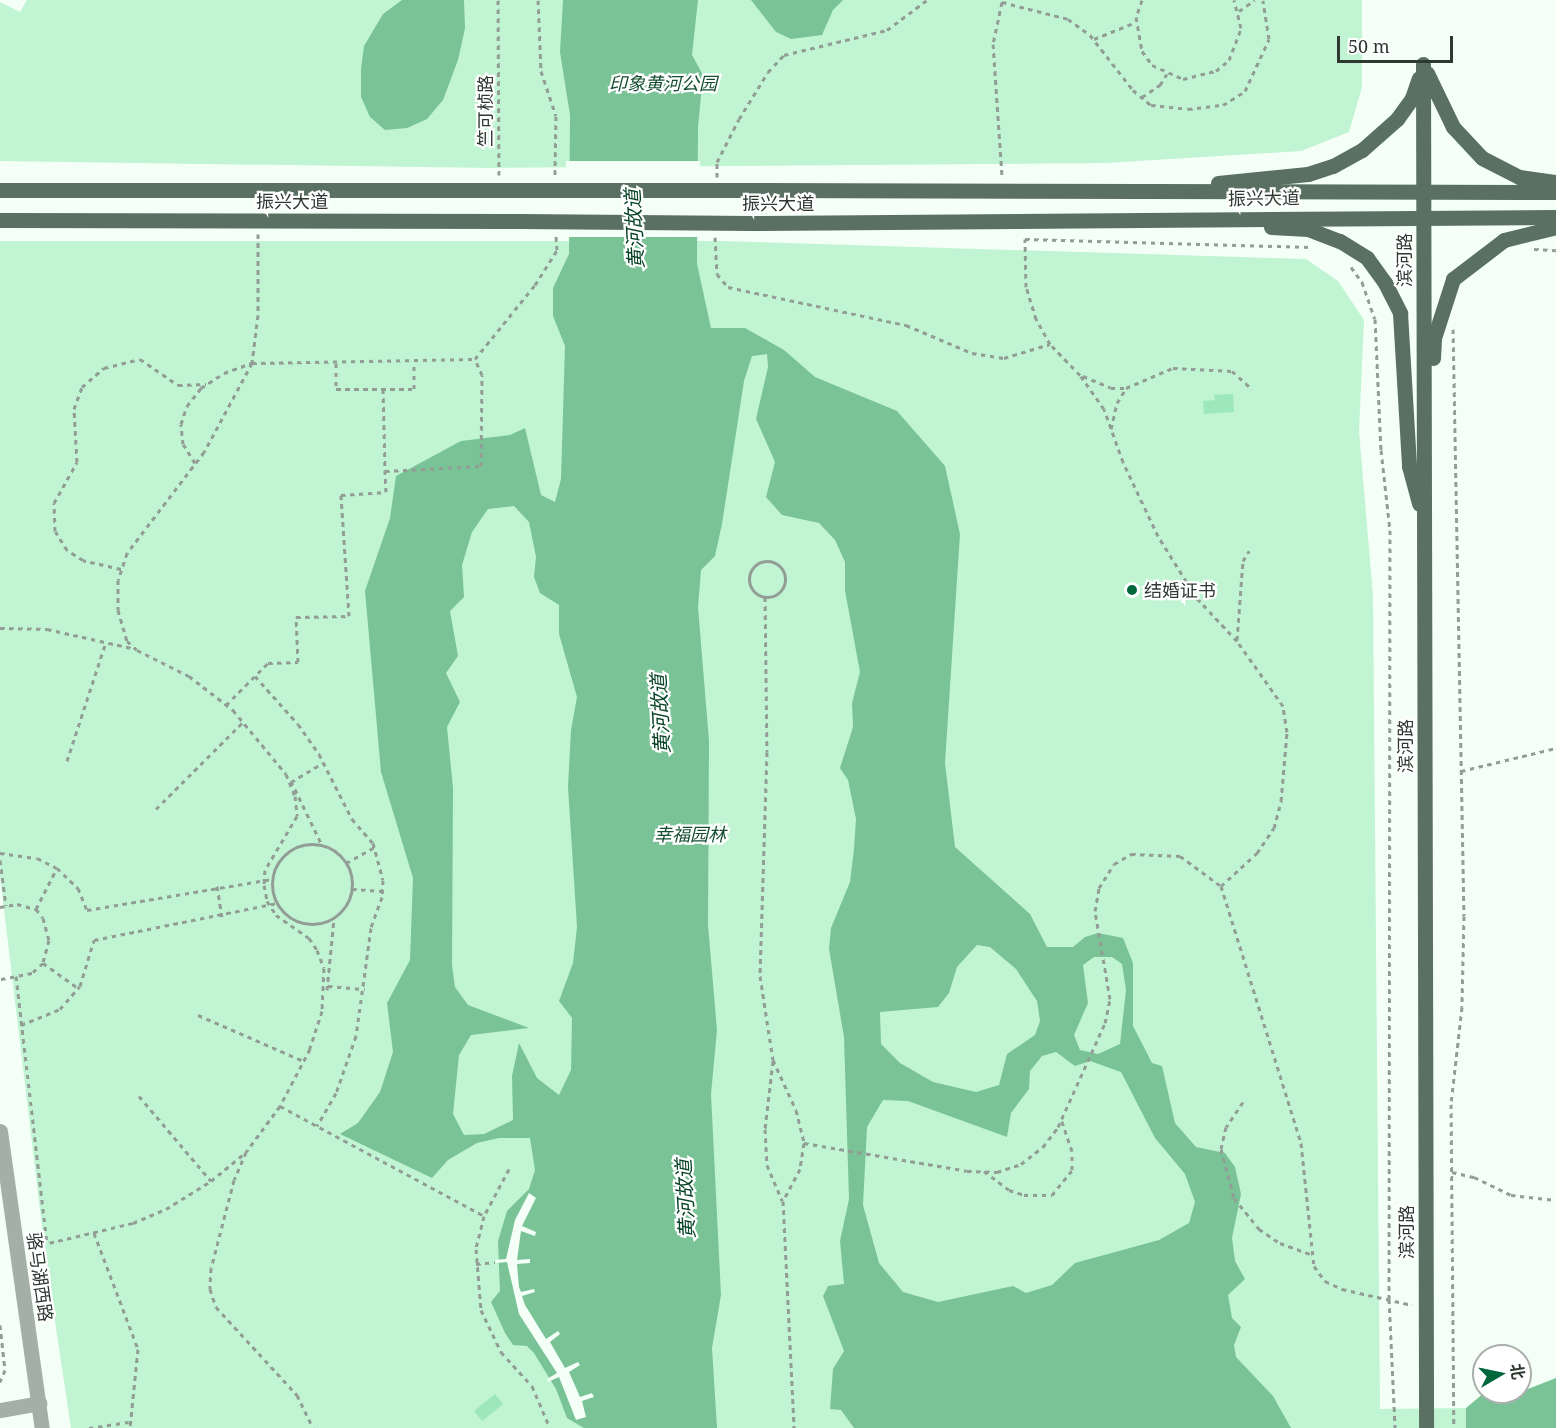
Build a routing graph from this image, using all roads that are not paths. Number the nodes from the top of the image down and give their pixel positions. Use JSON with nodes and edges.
{"nodes":[{"id":1,"x":1423,"y":64,"type":"junction"},
{"id":2,"x":1556,"y":182,"type":"edge"},
{"id":3,"x":0,"y":190,"type":"edge"},
{"id":4,"x":1131,"y":191,"type":"junction"},
{"id":5,"x":1424,"y":192,"type":"junction"},
{"id":6,"x":1556,"y":192,"type":"edge"},
{"id":7,"x":1424,"y":216,"type":"junction"},
{"id":8,"x":1556,"y":217,"type":"edge"},
{"id":9,"x":1158,"y":219,"type":"junction"},
{"id":10,"x":0,"y":220,"type":"edge"},
{"id":11,"x":1556,"y":227,"type":"edge"},
{"id":12,"x":1424,"y":525,"type":"junction"},
{"id":13,"x":0,"y":1131,"type":"edge"},
{"id":14,"x":39,"y":1403,"type":"junction"},
{"id":15,"x":0,"y":1410,"type":"edge"},
{"id":16,"x":1426,"y":1422,"type":"edge"},
{"id":17,"x":42,"y":1428,"type":"edge"}],
"edges":[{"from":1,"to":2,"type":"main road"},
{"from":1,"to":4,"type":"main road"},
{"from":1,"to":5,"type":"main road","name":"滨河路"},
{"from":3,"to":4,"type":"main road","name":"振兴大道","bridge":true},
{"from":4,"to":5,"type":"main road","name":"振兴大道"},
{"from":5,"to":6,"type":"main road","name":"振兴大道"},
{"from":5,"to":7,"type":"main road","name":"滨河路"},
{"from":7,"to":8,"type":"main road","name":"振兴大道"},
{"from":7,"to":9,"type":"main road","name":"振兴大道"},
{"from":7,"to":12,"type":"main road","name":"滨河路"},
{"from":9,"to":10,"type":"main road","name":"振兴大道","bridge":true},
{"from":9,"to":12,"type":"main road"},
{"from":11,"to":12,"type":"main road"},
{"from":12,"to":16,"type":"main road","name":"滨河路"},
{"from":13,"to":14,"type":"street","name":"骆马湖西路"},
{"from":14,"to":15,"type":"street"},
{"from":14,"to":17,"type":"street","name":"骆马湖西路"}]}
